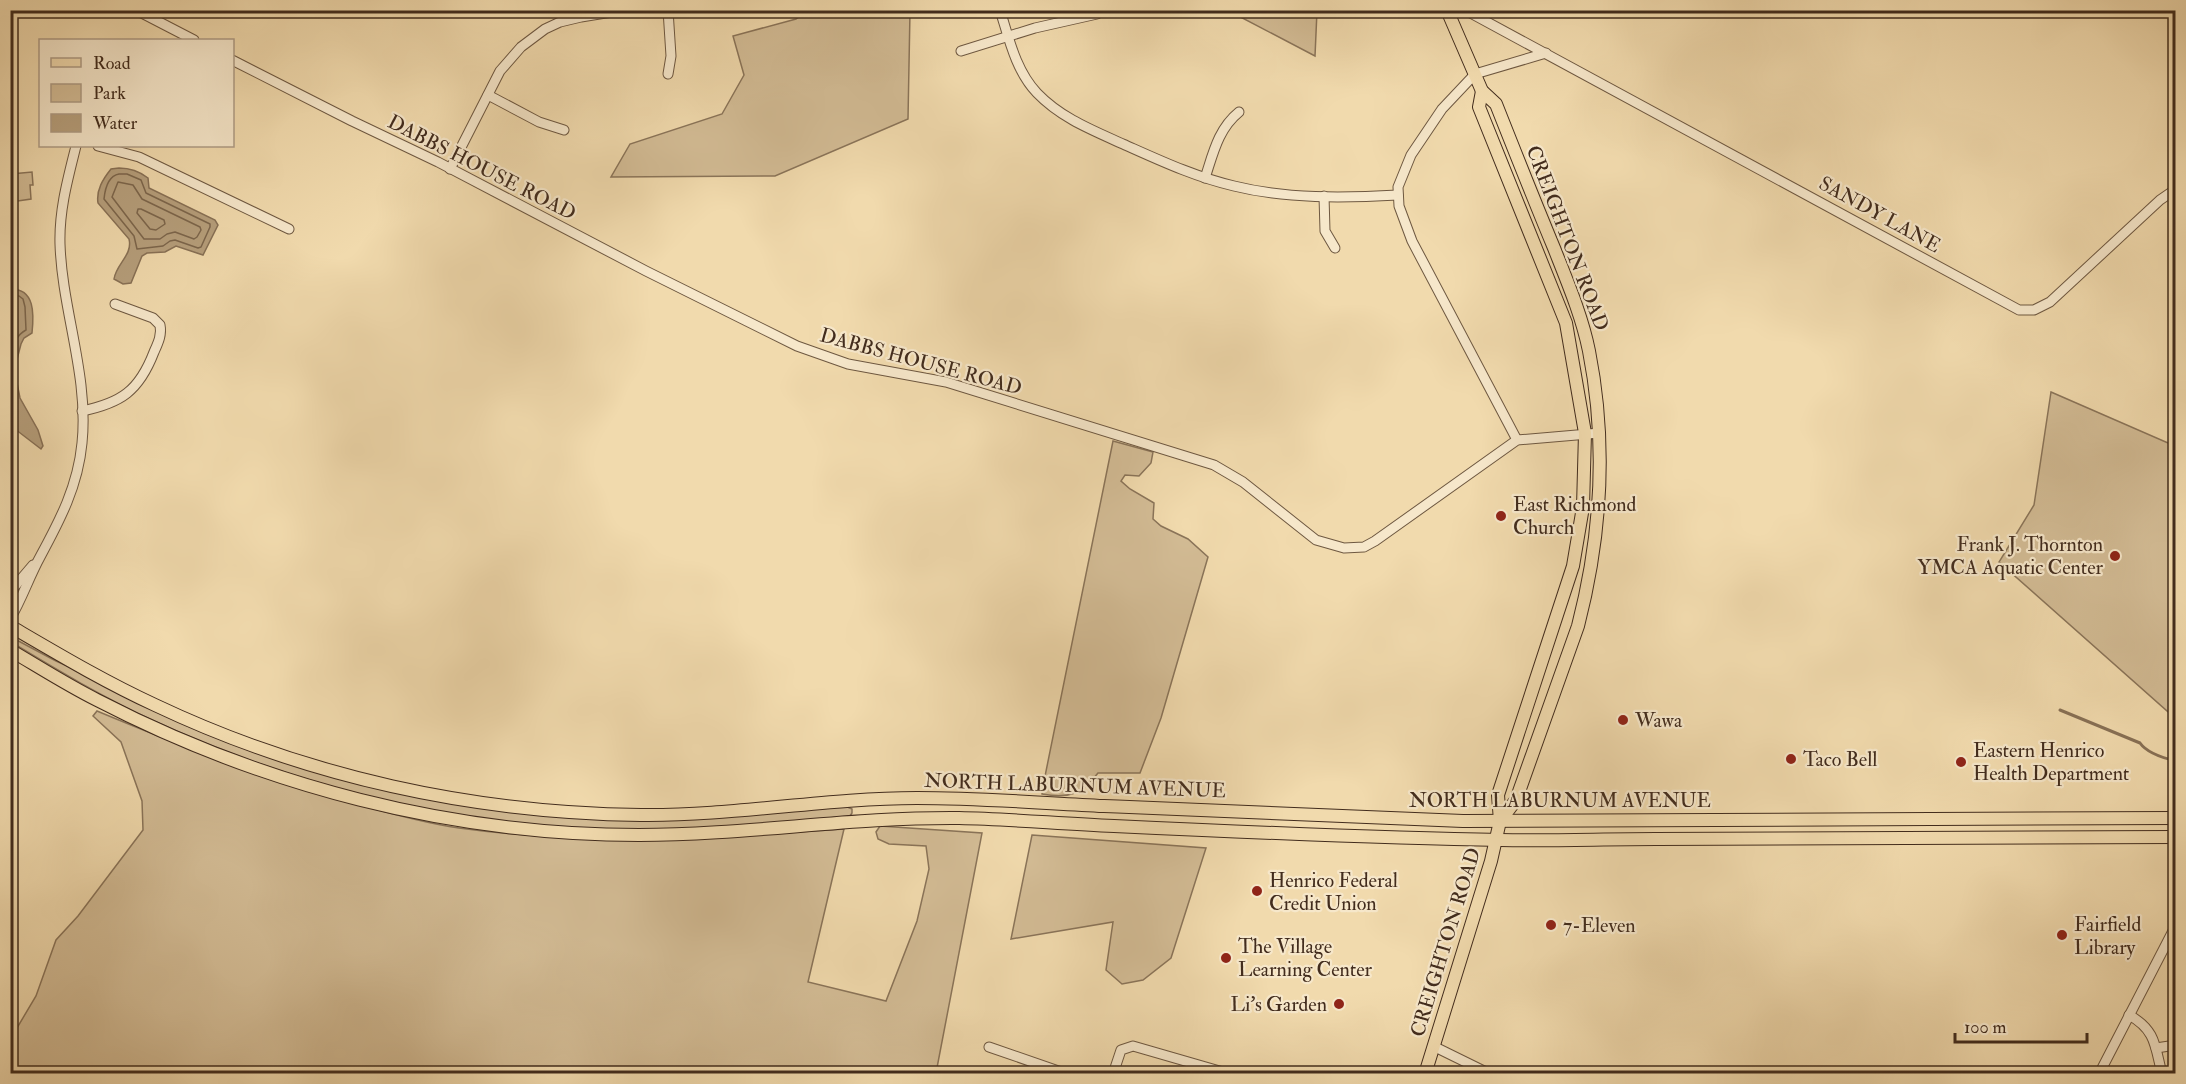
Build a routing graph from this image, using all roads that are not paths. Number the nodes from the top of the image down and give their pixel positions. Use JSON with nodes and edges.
{"nodes":[{"id":1,"x":136,"y":10,"type":"edge"},
{"id":2,"x":624,"y":10,"type":"edge"},
{"id":3,"x":668,"y":10,"type":"edge"},
{"id":4,"x":1000,"y":10,"type":"edge"},
{"id":5,"x":1447,"y":10,"type":"edge"},
{"id":6,"x":1465,"y":10,"type":"edge"},
{"id":7,"x":1096,"y":14,"type":"dead end"},
{"id":8,"x":1008,"y":36,"type":"junction"},
{"id":9,"x":192,"y":39,"type":"edge"},
{"id":10,"x":961,"y":51,"type":"dead end"},
{"id":11,"x":1546,"y":53,"type":"junction"},
{"id":12,"x":234,"y":61,"type":"edge"},
{"id":13,"x":668,"y":74,"type":"dead end"},
{"id":14,"x":1475,"y":74,"type":"junction"},
{"id":15,"x":1482,"y":91,"type":"junction"},
{"id":16,"x":488,"y":95,"type":"junction"},
{"id":17,"x":1239,"y":112,"type":"dead end"},
{"id":18,"x":564,"y":130,"type":"dead end"},
{"id":19,"x":76,"y":147,"type":"edge"},
{"id":20,"x":102,"y":147,"type":"edge"},
{"id":21,"x":450,"y":169,"type":"junction"},
{"id":22,"x":1205,"y":178,"type":"junction"},
{"id":23,"x":2175,"y":189,"type":"edge"},
{"id":24,"x":1398,"y":195,"type":"junction"},
{"id":25,"x":1324,"y":196,"type":"junction"},
{"id":26,"x":289,"y":229,"type":"dead end"},
{"id":27,"x":1335,"y":248,"type":"dead end"},
{"id":28,"x":115,"y":304,"type":"dead end"},
{"id":29,"x":82,"y":411,"type":"junction"},
{"id":30,"x":1584,"y":433,"type":"junction"},
{"id":31,"x":1600,"y":433,"type":"junction"},
{"id":32,"x":1517,"y":440,"type":"junction"},
{"id":33,"x":39,"y":559,"type":"junction"},
{"id":34,"x":10,"y":592,"type":"edge"},
{"id":35,"x":10,"y":618,"type":"edge"},
{"id":36,"x":10,"y":626,"type":"edge"},
{"id":37,"x":10,"y":650,"type":"edge"},
{"id":38,"x":2175,"y":818,"type":"edge"},
{"id":39,"x":1500,"y":821,"type":"junction"},
{"id":40,"x":2175,"y":837,"type":"edge"},
{"id":41,"x":1496,"y":840,"type":"junction"},
{"id":42,"x":2175,"y":926,"type":"edge"},
{"id":43,"x":2129,"y":1015,"type":"junction"},
{"id":44,"x":2175,"y":1045,"type":"edge"},
{"id":45,"x":1433,"y":1046,"type":"junction"},
{"id":46,"x":989,"y":1047,"type":"dead end"},
{"id":47,"x":2156,"y":1048,"type":"junction"},
{"id":48,"x":1067,"y":1074,"type":"edge"},
{"id":49,"x":1113,"y":1074,"type":"edge"},
{"id":50,"x":1223,"y":1074,"type":"edge"},
{"id":51,"x":1425,"y":1074,"type":"edge"},
{"id":52,"x":1490,"y":1074,"type":"edge"},
{"id":53,"x":2099,"y":1074,"type":"edge"},
{"id":54,"x":2162,"y":1074,"type":"edge"}],
"edges":[{"from":1,"to":9,"type":"street"},
{"from":2,"to":16,"type":"street"},
{"from":3,"to":13,"type":"street"},
{"from":4,"to":8,"type":"street"},
{"from":5,"to":14,"type":"main road","name":"CREIGHTON ROAD"},
{"from":6,"to":11,"type":"street","name":"SANDY LANE"},
{"from":7,"to":8,"type":"street"},
{"from":8,"to":10,"type":"street"},
{"from":8,"to":22,"type":"street"},
{"from":11,"to":14,"type":"street"},
{"from":11,"to":23,"type":"street","name":"SANDY LANE"},
{"from":12,"to":21,"type":"street","name":"DABBS HOUSE ROAD"},
{"from":14,"to":15,"type":"main road","name":"CREIGHTON ROAD"},
{"from":14,"to":24,"type":"street"},
{"from":15,"to":30,"type":"main road","name":"CREIGHTON ROAD"},
{"from":15,"to":31,"type":"main road","name":"CREIGHTON ROAD"},
{"from":16,"to":18,"type":"street"},
{"from":16,"to":21,"type":"street"},
{"from":17,"to":22,"type":"street"},
{"from":19,"to":29,"type":"street"},
{"from":20,"to":26,"type":"street"},
{"from":21,"to":32,"type":"street","name":"DABBS HOUSE ROAD"},
{"from":22,"to":25,"type":"street"},
{"from":24,"to":25,"type":"street"},
{"from":24,"to":32,"type":"street"},
{"from":25,"to":27,"type":"street"},
{"from":28,"to":29,"type":"street"},
{"from":29,"to":33,"type":"street"},
{"from":30,"to":31,"type":"street","name":"DABBS HOUSE ROAD"},
{"from":30,"to":32,"type":"street","name":"DABBS HOUSE ROAD"},
{"from":30,"to":39,"type":"main road","name":"CREIGHTON ROAD"},
{"from":31,"to":39,"type":"main road","name":"CREIGHTON ROAD"},
{"from":33,"to":34,"type":"street"},
{"from":33,"to":35,"type":"street"},
{"from":36,"to":39,"type":"main road","name":"NORTH LABURNUM AVENUE"},
{"from":37,"to":41,"type":"main road","name":"NORTH LABURNUM AVENUE"},
{"from":38,"to":39,"type":"main road","name":"NORTH LABURNUM AVENUE"},
{"from":39,"to":41,"type":"main road","name":"CREIGHTON ROAD"},
{"from":40,"to":41,"type":"main road","name":"NORTH LABURNUM AVENUE"},
{"from":41,"to":45,"type":"main road","name":"CREIGHTON ROAD"},
{"from":42,"to":43,"type":"street"},
{"from":43,"to":47,"type":"street"},
{"from":43,"to":53,"type":"street"},
{"from":44,"to":47,"type":"street"},
{"from":45,"to":51,"type":"main road","name":"CREIGHTON ROAD"},
{"from":45,"to":52,"type":"street"},
{"from":46,"to":48,"type":"street"},
{"from":47,"to":54,"type":"street"},
{"from":49,"to":50,"type":"street"}]}
